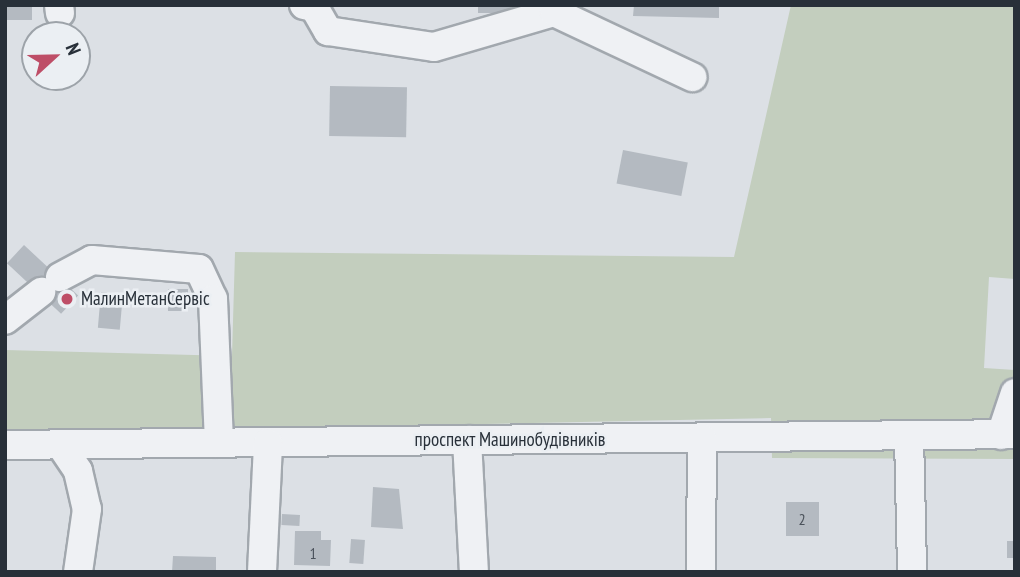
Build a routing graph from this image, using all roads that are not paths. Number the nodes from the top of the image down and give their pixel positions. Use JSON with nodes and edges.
{"nodes":[{"id":1,"x":311,"y":6,"type":"edge"},
{"id":2,"x":553,"y":9,"type":"edge"},
{"id":3,"x":692,"y":77,"type":"dead end"},
{"id":4,"x":5,"y":320,"type":"edge"},
{"id":5,"x":1015,"y":393,"type":"edge"},
{"id":6,"x":1008,"y":435,"type":"edge"},
{"id":7,"x":909,"y":436,"type":"junction"},
{"id":8,"x":702,"y":438,"type":"junction"},
{"id":9,"x":467,"y":440,"type":"junction"},
{"id":10,"x":219,"y":443,"type":"junction"},
{"id":11,"x":268,"y":443,"type":"junction"},
{"id":12,"x":60,"y":444,"type":"junction"},
{"id":13,"x":5,"y":445,"type":"edge"},
{"id":14,"x":78,"y":572,"type":"edge"},
{"id":15,"x":262,"y":572,"type":"edge"},
{"id":16,"x":474,"y":572,"type":"edge"},
{"id":17,"x":701,"y":572,"type":"edge"},
{"id":18,"x":912,"y":572,"type":"edge"}],
"edges":[{"from":1,"to":2,"type":"street"},
{"from":2,"to":3,"type":"street"},
{"from":4,"to":10,"type":"street"},
{"from":5,"to":6,"type":"street"},
{"from":6,"to":7,"type":"street","name":"проспект Машинобудівників"},
{"from":7,"to":8,"type":"street","name":"проспект Машинобудівників"},
{"from":7,"to":18,"type":"street"},
{"from":8,"to":9,"type":"street","name":"проспект Машинобудівників"},
{"from":8,"to":17,"type":"street"},
{"from":9,"to":11,"type":"street","name":"проспект Машинобудівників"},
{"from":9,"to":16,"type":"street"},
{"from":10,"to":11,"type":"street","name":"проспект Машинобудівників"},
{"from":10,"to":12,"type":"street","name":"проспект Машинобудівників"},
{"from":11,"to":15,"type":"street"},
{"from":12,"to":13,"type":"street","name":"проспект Машинобудівників"},
{"from":12,"to":14,"type":"street"}]}
